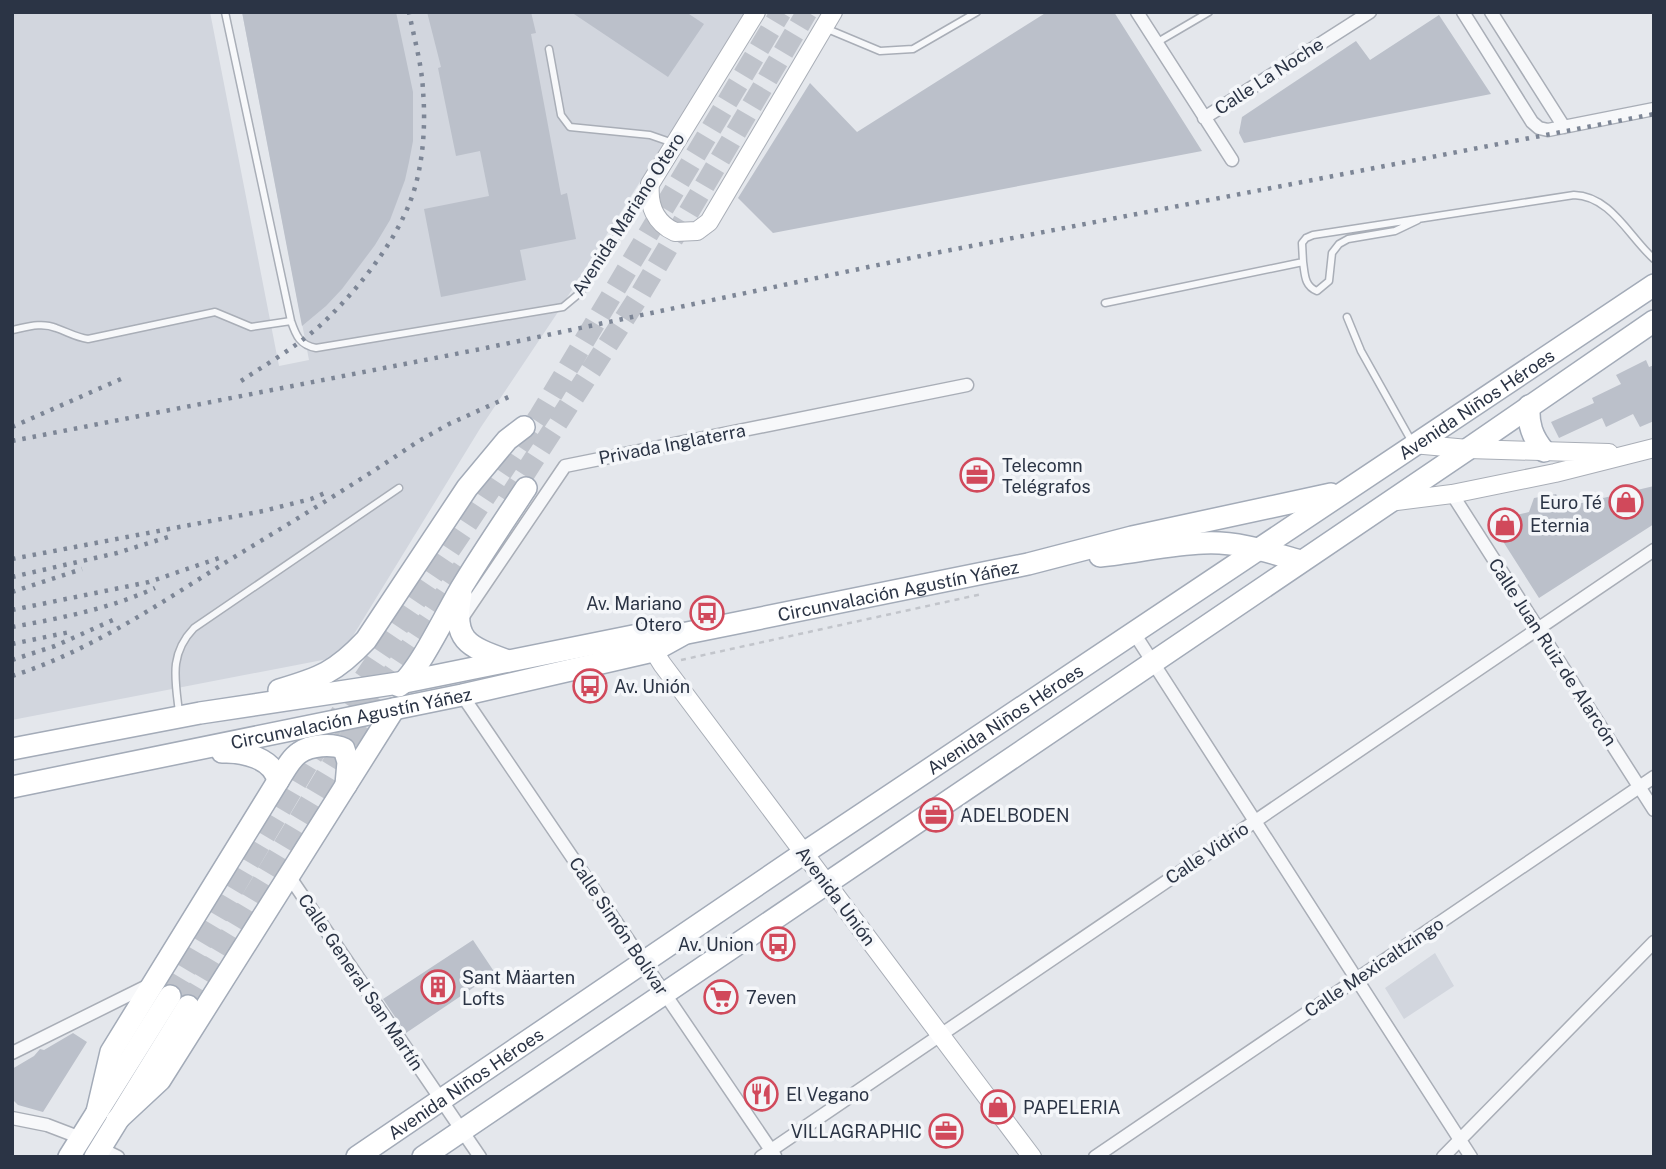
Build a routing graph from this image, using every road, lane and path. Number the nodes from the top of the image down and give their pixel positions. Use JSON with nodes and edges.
{"nodes":[{"id":1,"x":225,"y":12,"type":"edge"},
{"id":2,"x":756,"y":12,"type":"edge"},
{"id":3,"x":977,"y":12,"type":"edge"},
{"id":4,"x":1137,"y":12,"type":"edge"},
{"id":5,"x":1209,"y":12,"type":"edge"},
{"id":6,"x":1370,"y":12,"type":"edge"},
{"id":7,"x":1463,"y":12,"type":"edge"},
{"id":8,"x":1491,"y":12,"type":"edge"},
{"id":9,"x":829,"y":20,"type":"edge"},
{"id":10,"x":1156,"y":43,"type":"junction"},
{"id":11,"x":549,"y":49,"type":"dead end"},
{"id":12,"x":1654,"y":109,"type":"edge"},
{"id":13,"x":1204,"y":118,"type":"junction"},
{"id":14,"x":1564,"y":127,"type":"junction"},
{"id":15,"x":675,"y":144,"type":"junction"},
{"id":16,"x":1232,"y":160,"type":"dead end"},
{"id":17,"x":649,"y":184,"type":"junction"},
{"id":18,"x":1423,"y":218,"type":"junction"},
{"id":19,"x":1654,"y":259,"type":"edge"},
{"id":20,"x":1303,"y":262,"type":"junction"},
{"id":21,"x":1654,"y":285,"type":"edge"},
{"id":22,"x":1105,"y":303,"type":"dead end"},
{"id":23,"x":1347,"y":317,"type":"dead end"},
{"id":24,"x":291,"y":321,"type":"junction"},
{"id":25,"x":1654,"y":321,"type":"edge"},
{"id":26,"x":12,"y":330,"type":"edge"},
{"id":27,"x":967,"y":385,"type":"dead end"},
{"id":28,"x":1529,"y":406,"type":"junction"},
{"id":29,"x":524,"y":427,"type":"dead end"},
{"id":30,"x":1413,"y":444,"type":"junction"},
{"id":31,"x":1654,"y":448,"type":"edge"},
{"id":32,"x":1468,"y":449,"type":"junction"},
{"id":33,"x":1544,"y":451,"type":"junction"},
{"id":34,"x":1630,"y":453,"type":"junction"},
{"id":35,"x":399,"y":488,"type":"dead end"},
{"id":36,"x":526,"y":488,"type":"tunnel mouth"},
{"id":37,"x":1343,"y":491,"type":"junction"},
{"id":38,"x":1452,"y":495,"type":"junction"},
{"id":39,"x":1386,"y":503,"type":"junction"},
{"id":40,"x":1258,"y":549,"type":"junction"},
{"id":41,"x":1654,"y":550,"type":"edge"},
{"id":42,"x":1300,"y":561,"type":"junction"},
{"id":43,"x":1028,"y":564,"type":"junction"},
{"id":44,"x":463,"y":585,"type":"junction"},
{"id":45,"x":458,"y":624,"type":"junction"},
{"id":46,"x":1538,"y":629,"type":"junction"},
{"id":47,"x":1133,"y":633,"type":"junction"},
{"id":48,"x":648,"y":643,"type":"junction"},
{"id":49,"x":508,"y":661,"type":"junction"},
{"id":50,"x":1153,"y":662,"type":"junction"},
{"id":51,"x":405,"y":682,"type":"junction"},
{"id":52,"x":462,"y":695,"type":"junction"},
{"id":53,"x":394,"y":709,"type":"junction"},
{"id":54,"x":190,"y":715,"type":"junction"},
{"id":55,"x":281,"y":734,"type":"junction"},
{"id":56,"x":12,"y":749,"type":"edge"},
{"id":57,"x":172,"y":755,"type":"junction"},
{"id":58,"x":1654,"y":777,"type":"edge"},
{"id":59,"x":278,"y":781,"type":"junction"},
{"id":60,"x":346,"y":785,"type":"junction"},
{"id":61,"x":12,"y":787,"type":"edge"},
{"id":62,"x":1639,"y":787,"type":"junction"},
{"id":63,"x":1654,"y":810,"type":"edge"},
{"id":64,"x":1255,"y":821,"type":"junction"},
{"id":65,"x":804,"y":853,"type":"junction"},
{"id":66,"x":289,"y":876,"type":"junction"},
{"id":67,"x":827,"y":884,"type":"junction"},
{"id":68,"x":1654,"y":942,"type":"edge"},
{"id":69,"x":643,"y":962,"type":"junction"},
{"id":70,"x":1357,"y":979,"type":"junction"},
{"id":71,"x":665,"y":993,"type":"junction"},
{"id":72,"x":171,"y":995,"type":"junction"},
{"id":73,"x":940,"y":1035,"type":"junction"},
{"id":74,"x":12,"y":1053,"type":"edge"},
{"id":75,"x":441,"y":1100,"type":"junction"},
{"id":76,"x":12,"y":1118,"type":"edge"},
{"id":77,"x":117,"y":1120,"type":"junction"},
{"id":78,"x":462,"y":1130,"type":"junction"},
{"id":79,"x":81,"y":1138,"type":"junction"},
{"id":80,"x":1460,"y":1140,"type":"junction"},
{"id":81,"x":104,"y":1154,"type":"edge"},
{"id":82,"x":769,"y":1154,"type":"edge"},
{"id":83,"x":69,"y":1157,"type":"edge"},
{"id":84,"x":357,"y":1157,"type":"edge"},
{"id":85,"x":423,"y":1157,"type":"edge"},
{"id":86,"x":480,"y":1157,"type":"edge"},
{"id":87,"x":1032,"y":1157,"type":"edge"},
{"id":88,"x":1095,"y":1157,"type":"edge"},
{"id":89,"x":1443,"y":1157,"type":"edge"},
{"id":90,"x":1471,"y":1157,"type":"edge"}],
"edges":[{"from":1,"to":24,"type":"lane"},
{"from":2,"to":15,"type":"main road","name":"Avenida Mariano Otero"},
{"from":3,"to":9,"type":"lane"},
{"from":4,"to":10,"type":"street"},
{"from":5,"to":10,"type":"lane"},
{"from":6,"to":13,"type":"street","name":"Calle La Noche"},
{"from":7,"to":14,"type":"street"},
{"from":8,"to":14,"type":"street"},
{"from":9,"to":17,"type":"main road"},
{"from":10,"to":13,"type":"street"},
{"from":11,"to":15,"type":"lane"},
{"from":12,"to":14,"type":"street"},
{"from":13,"to":16,"type":"street"},
{"from":15,"to":17,"type":"main road","name":"Avenida Mariano Otero"},
{"from":17,"to":24,"type":"lane","name":"Avenida Mariano Otero"},
{"from":18,"to":19,"type":"lane"},
{"from":18,"to":20,"type":"lane"},
{"from":18,"to":20,"type":"lane"},
{"from":20,"to":22,"type":"lane"},
{"from":21,"to":30,"type":"main road","name":"Avenida Niños Héroes"},
{"from":23,"to":30,"type":"lane"},
{"from":24,"to":26,"type":"lane"},
{"from":25,"to":28,"type":"main road","name":"Avenida Niños Héroes"},
{"from":27,"to":45,"type":"street","name":"Privada Inglaterra"},
{"from":28,"to":32,"type":"main road","name":"Avenida Niños Héroes"},
{"from":28,"to":33,"type":"main road"},
{"from":29,"to":54,"type":"main road"},
{"from":30,"to":32,"type":"main road"},
{"from":30,"to":37,"type":"main road","name":"Avenida Niños Héroes"},
{"from":31,"to":34,"type":"main road"},
{"from":32,"to":33,"type":"main road"},
{"from":32,"to":39,"type":"main road","name":"Avenida Niños Héroes"},
{"from":33,"to":34,"type":"main road"},
{"from":34,"to":38,"type":"main road"},
{"from":35,"to":54,"type":"lane"},
{"from":36,"to":44,"type":"main road"},
{"from":37,"to":40,"type":"main road","name":"Avenida Niños Héroes"},
{"from":37,"to":43,"type":"main road","name":"Circunvalación Agustín Yáñez"},
{"from":38,"to":39,"type":"main road"},
{"from":38,"to":46,"type":"street","name":"Calle Juan Ruiz de Alarcón"},
{"from":39,"to":42,"type":"main road","name":"Avenida Niños Héroes"},
{"from":40,"to":42,"type":"main road","name":"Circunvalación Agustín Yáñez"},
{"from":40,"to":43,"type":"main road","name":"Circunvalación Agustín Yáñez"},
{"from":40,"to":47,"type":"main road","name":"Avenida Niños Héroes"},
{"from":41,"to":46,"type":"street","name":"Calle Vidrio"},
{"from":42,"to":50,"type":"main road","name":"Avenida Niños Héroes"},
{"from":43,"to":48,"type":"main road","name":"Circunvalación Agustín Yáñez"},
{"from":44,"to":45,"type":"main road"},
{"from":44,"to":51,"type":"main road"},
{"from":45,"to":49,"type":"main road"},
{"from":46,"to":62,"type":"street","name":"Calle Juan Ruiz de Alarcón"},
{"from":46,"to":64,"type":"street","name":"Calle Vidrio"},
{"from":47,"to":50,"type":"street"},
{"from":47,"to":65,"type":"main road","name":"Avenida Niños Héroes"},
{"from":48,"to":49,"type":"main road","name":"Circunvalación Agustín Yáñez"},
{"from":48,"to":52,"type":"main road","name":"Circunvalación Agustín Yáñez"},
{"from":48,"to":65,"type":"main road","name":"Avenida Unión"},
{"from":49,"to":51,"type":"main road","name":"Circunvalación Agustín Yáñez"},
{"from":50,"to":64,"type":"street"},
{"from":50,"to":67,"type":"main road","name":"Avenida Niños Héroes"},
{"from":51,"to":54,"type":"main road","name":"Circunvalación Agustín Yáñez"},
{"from":51,"to":55,"type":"main road"},
{"from":52,"to":53,"type":"main road","name":"Circunvalación Agustín Yáñez"},
{"from":52,"to":69,"type":"street","name":"Calle Simón Bolívar"},
{"from":53,"to":55,"type":"main road","name":"Circunvalación Agustín Yáñez"},
{"from":53,"to":60,"type":"main road"},
{"from":54,"to":56,"type":"main road","name":"Circunvalación Agustín Yáñez"},
{"from":55,"to":57,"type":"main road","name":"Circunvalación Agustín Yáñez"},
{"from":57,"to":59,"type":"main road"},
{"from":57,"to":61,"type":"main road","name":"Circunvalación Agustín Yáñez"},
{"from":58,"to":62,"type":"street","name":"Calle Mexicaltzingo"},
{"from":59,"to":60,"type":"main road"},
{"from":59,"to":72,"type":"main road"},
{"from":60,"to":66,"type":"main road"},
{"from":62,"to":63,"type":"street","name":"Calle Juan Ruiz de Alarcón"},
{"from":62,"to":70,"type":"street","name":"Calle Mexicaltzingo"},
{"from":64,"to":70,"type":"street"},
{"from":64,"to":73,"type":"street","name":"Calle Vidrio"},
{"from":65,"to":67,"type":"main road","name":"Avenida Unión"},
{"from":65,"to":69,"type":"main road","name":"Avenida Niños Héroes"},
{"from":66,"to":75,"type":"street","name":"Calle General San Martín"},
{"from":66,"to":77,"type":"main road"},
{"from":67,"to":71,"type":"main road","name":"Avenida Niños Héroes"},
{"from":67,"to":73,"type":"main road","name":"Avenida Unión"},
{"from":68,"to":80,"type":"street"},
{"from":69,"to":71,"type":"street","name":"Calle Simón Bolívar"},
{"from":69,"to":75,"type":"main road","name":"Avenida Niños Héroes"},
{"from":70,"to":80,"type":"street"},
{"from":70,"to":88,"type":"street","name":"Calle Mexicaltzingo"},
{"from":71,"to":78,"type":"main road","name":"Avenida Niños Héroes"},
{"from":71,"to":82,"type":"street","name":"Calle Simón Bolívar"},
{"from":72,"to":74,"type":"street"},
{"from":72,"to":77,"type":"main road"},
{"from":72,"to":79,"type":"main road"},
{"from":73,"to":82,"type":"street","name":"Calle Vidrio"},
{"from":73,"to":87,"type":"main road","name":"Avenida Unión"},
{"from":75,"to":78,"type":"street","name":"Calle General San Martín"},
{"from":75,"to":84,"type":"main road","name":"Avenida Niños Héroes"},
{"from":76,"to":79,"type":"street"},
{"from":77,"to":81,"type":"main road"},
{"from":78,"to":85,"type":"main road","name":"Avenida Niños Héroes"},
{"from":78,"to":86,"type":"street","name":"Calle General San Martín"},
{"from":79,"to":83,"type":"main road"},
{"from":80,"to":89,"type":"street"},
{"from":80,"to":90,"type":"street"}]}
